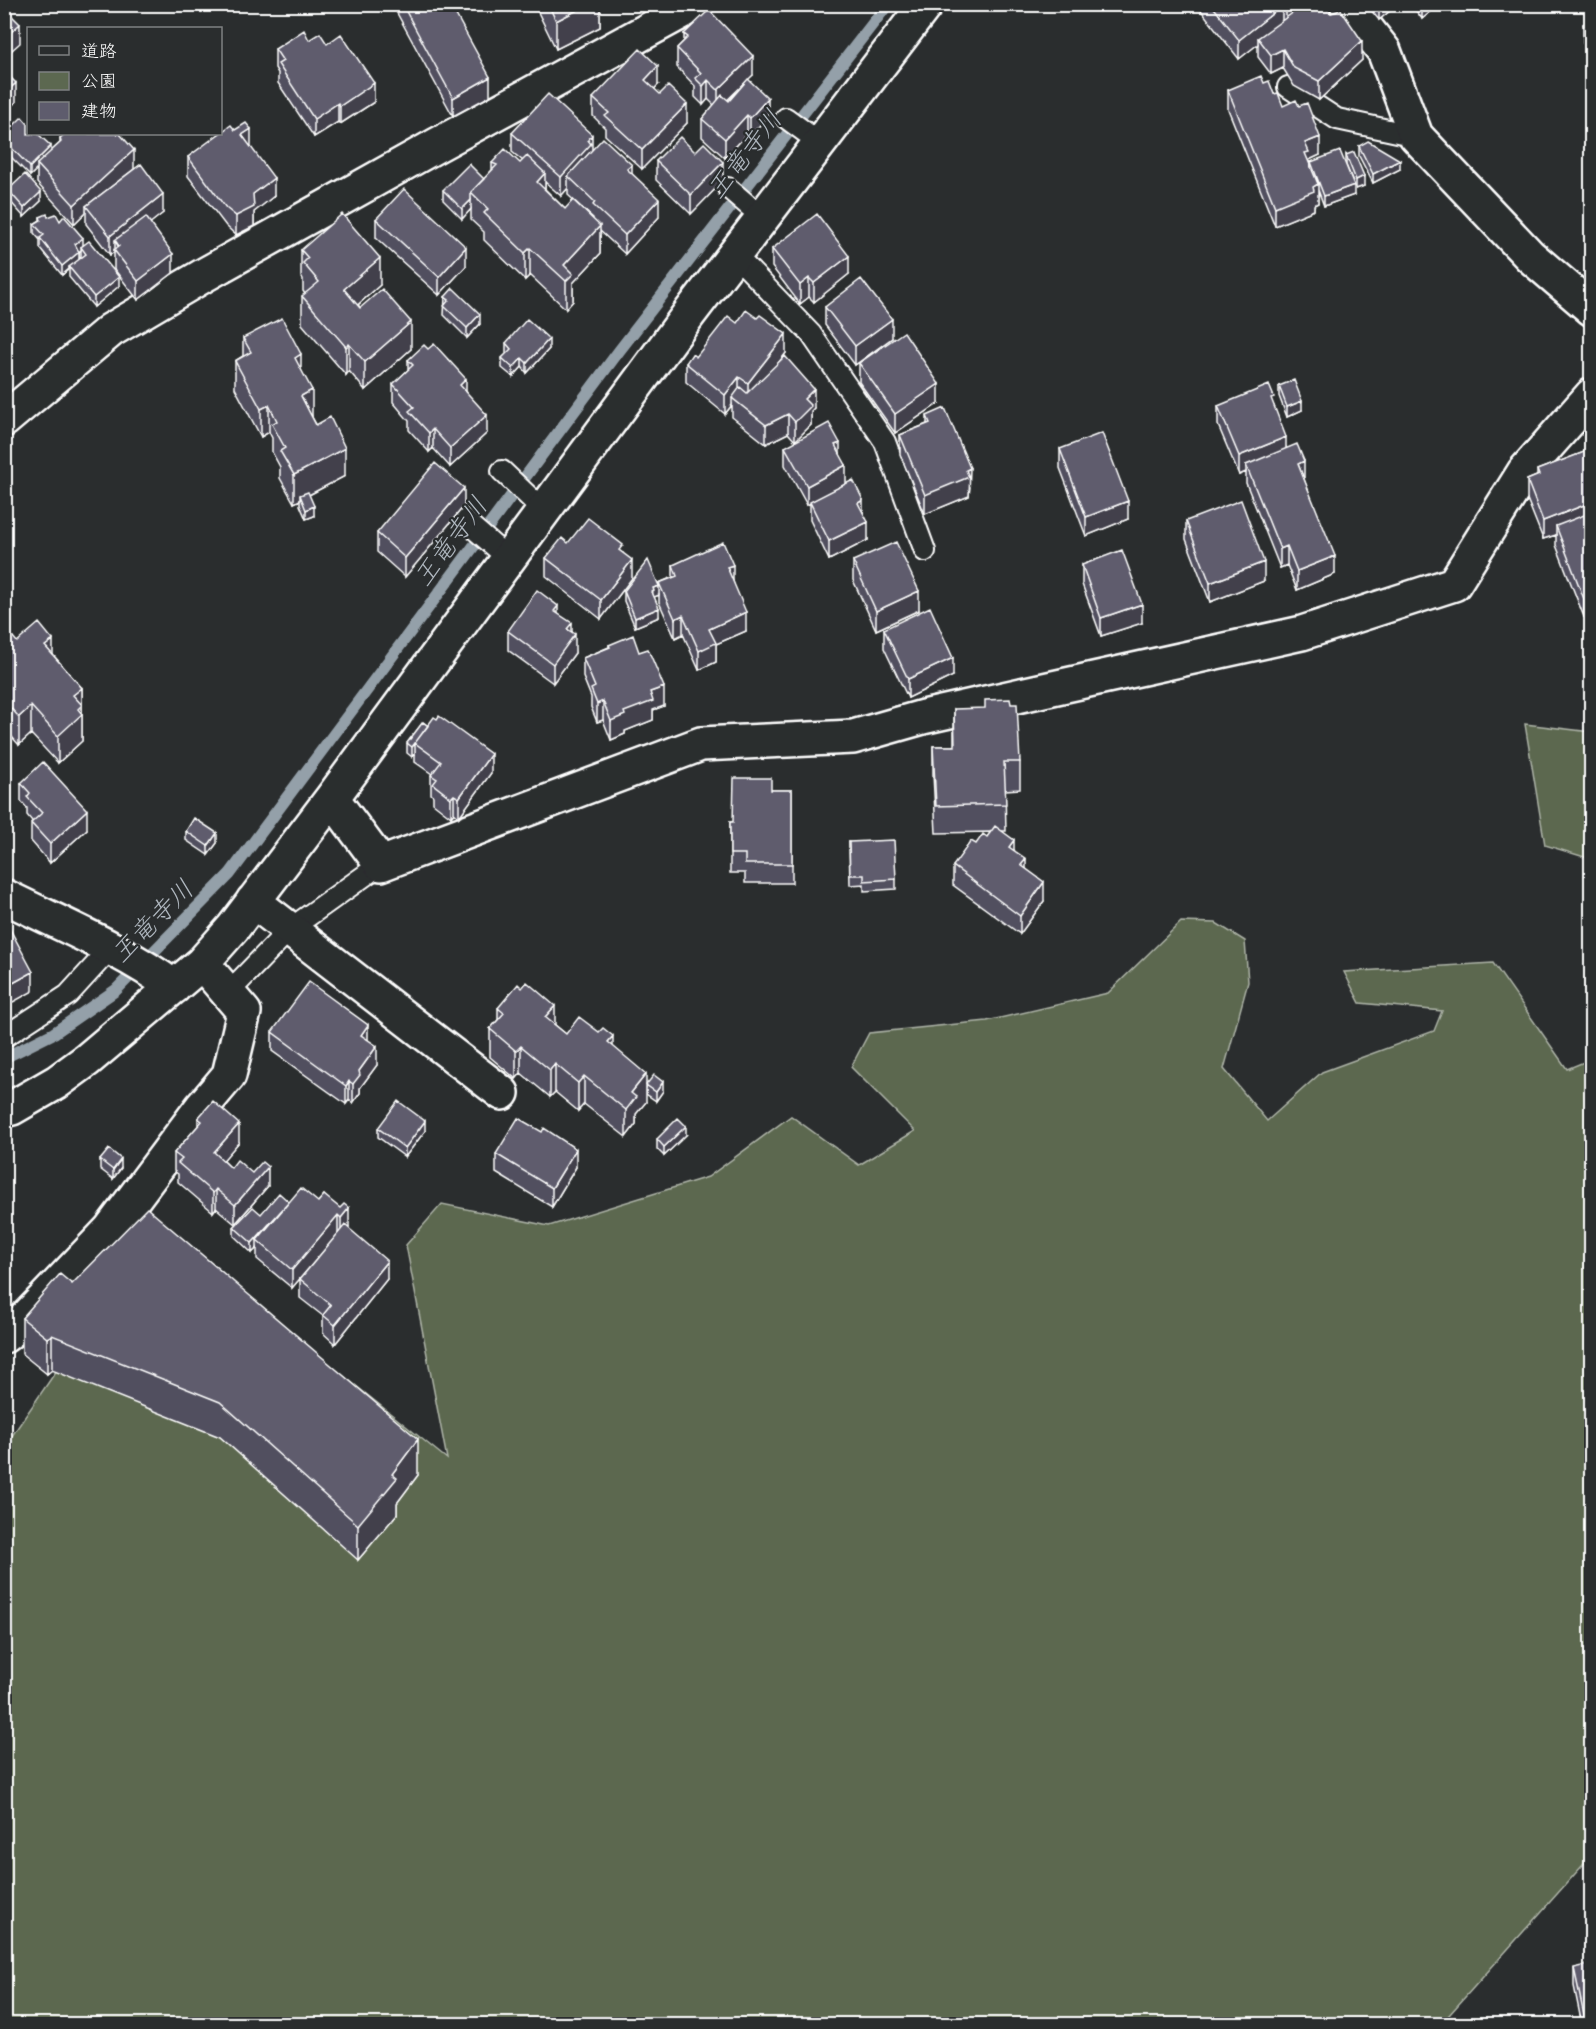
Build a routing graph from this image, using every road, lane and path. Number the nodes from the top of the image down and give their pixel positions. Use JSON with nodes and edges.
{"nodes":[{"id":1,"x":696,"y":4,"type":"edge"},
{"id":2,"x":927,"y":4,"type":"edge"},
{"id":3,"x":1347,"y":4,"type":"edge"},
{"id":4,"x":1288,"y":87,"type":"dead end"},
{"id":5,"x":786,"y":118,"type":"dead end"},
{"id":6,"x":1416,"y":136,"type":"junction"},
{"id":7,"x":814,"y":138,"type":"junction"},
{"id":8,"x":728,"y":188,"type":"dead end"},
{"id":9,"x":756,"y":212,"type":"junction"},
{"id":10,"x":735,"y":255,"type":"junction"},
{"id":11,"x":1592,"y":309,"type":"edge"},
{"id":12,"x":1592,"y":395,"type":"edge"},
{"id":13,"x":4,"y":420,"type":"edge"},
{"id":14,"x":507,"y":476,"type":"dead end"},
{"id":15,"x":537,"y":504,"type":"junction"},
{"id":16,"x":469,"y":524,"type":"dead end"},
{"id":17,"x":925,"y":550,"type":"dead end"},
{"id":18,"x":501,"y":552,"type":"junction"},
{"id":19,"x":332,"y":798,"type":"junction"},
{"id":20,"x":381,"y":864,"type":"junction"},
{"id":21,"x":4,"y":896,"type":"edge"},
{"id":22,"x":253,"y":901,"type":"junction"},
{"id":23,"x":290,"y":929,"type":"junction"},
{"id":24,"x":119,"y":954,"type":"junction"},
{"id":25,"x":202,"y":963,"type":"junction"},
{"id":26,"x":166,"y":982,"type":"junction"},
{"id":27,"x":228,"y":993,"type":"junction"},
{"id":28,"x":4,"y":1037,"type":"edge"},
{"id":29,"x":502,"y":1093,"type":"dead end"},
{"id":30,"x":4,"y":1110,"type":"edge"},
{"id":31,"x":4,"y":1336,"type":"edge"}],
"edges":[{"from":1,"to":13,"type":"street"},
{"from":2,"to":7,"type":"street"},
{"from":3,"to":6,"type":"street"},
{"from":4,"to":6,"type":"lane"},
{"from":5,"to":7,"type":"lane"},
{"from":6,"to":11,"type":"street"},
{"from":7,"to":9,"type":"street"},
{"from":8,"to":9,"type":"lane"},
{"from":9,"to":10,"type":"street"},
{"from":10,"to":15,"type":"street"},
{"from":10,"to":17,"type":"lane"},
{"from":12,"to":20,"type":"street"},
{"from":14,"to":15,"type":"lane"},
{"from":15,"to":18,"type":"street"},
{"from":16,"to":18,"type":"lane"},
{"from":18,"to":19,"type":"street"},
{"from":19,"to":20,"type":"street"},
{"from":19,"to":22,"type":"street"},
{"from":20,"to":23,"type":"lane"},
{"from":21,"to":24,"type":"street"},
{"from":22,"to":23,"type":"street"},
{"from":22,"to":25,"type":"street"},
{"from":23,"to":27,"type":"lane"},
{"from":23,"to":29,"type":"street"},
{"from":24,"to":26,"type":"street"},
{"from":24,"to":28,"type":"lane"},
{"from":25,"to":26,"type":"street"},
{"from":25,"to":27,"type":"street"},
{"from":26,"to":30,"type":"street"},
{"from":27,"to":31,"type":"street"}]}
